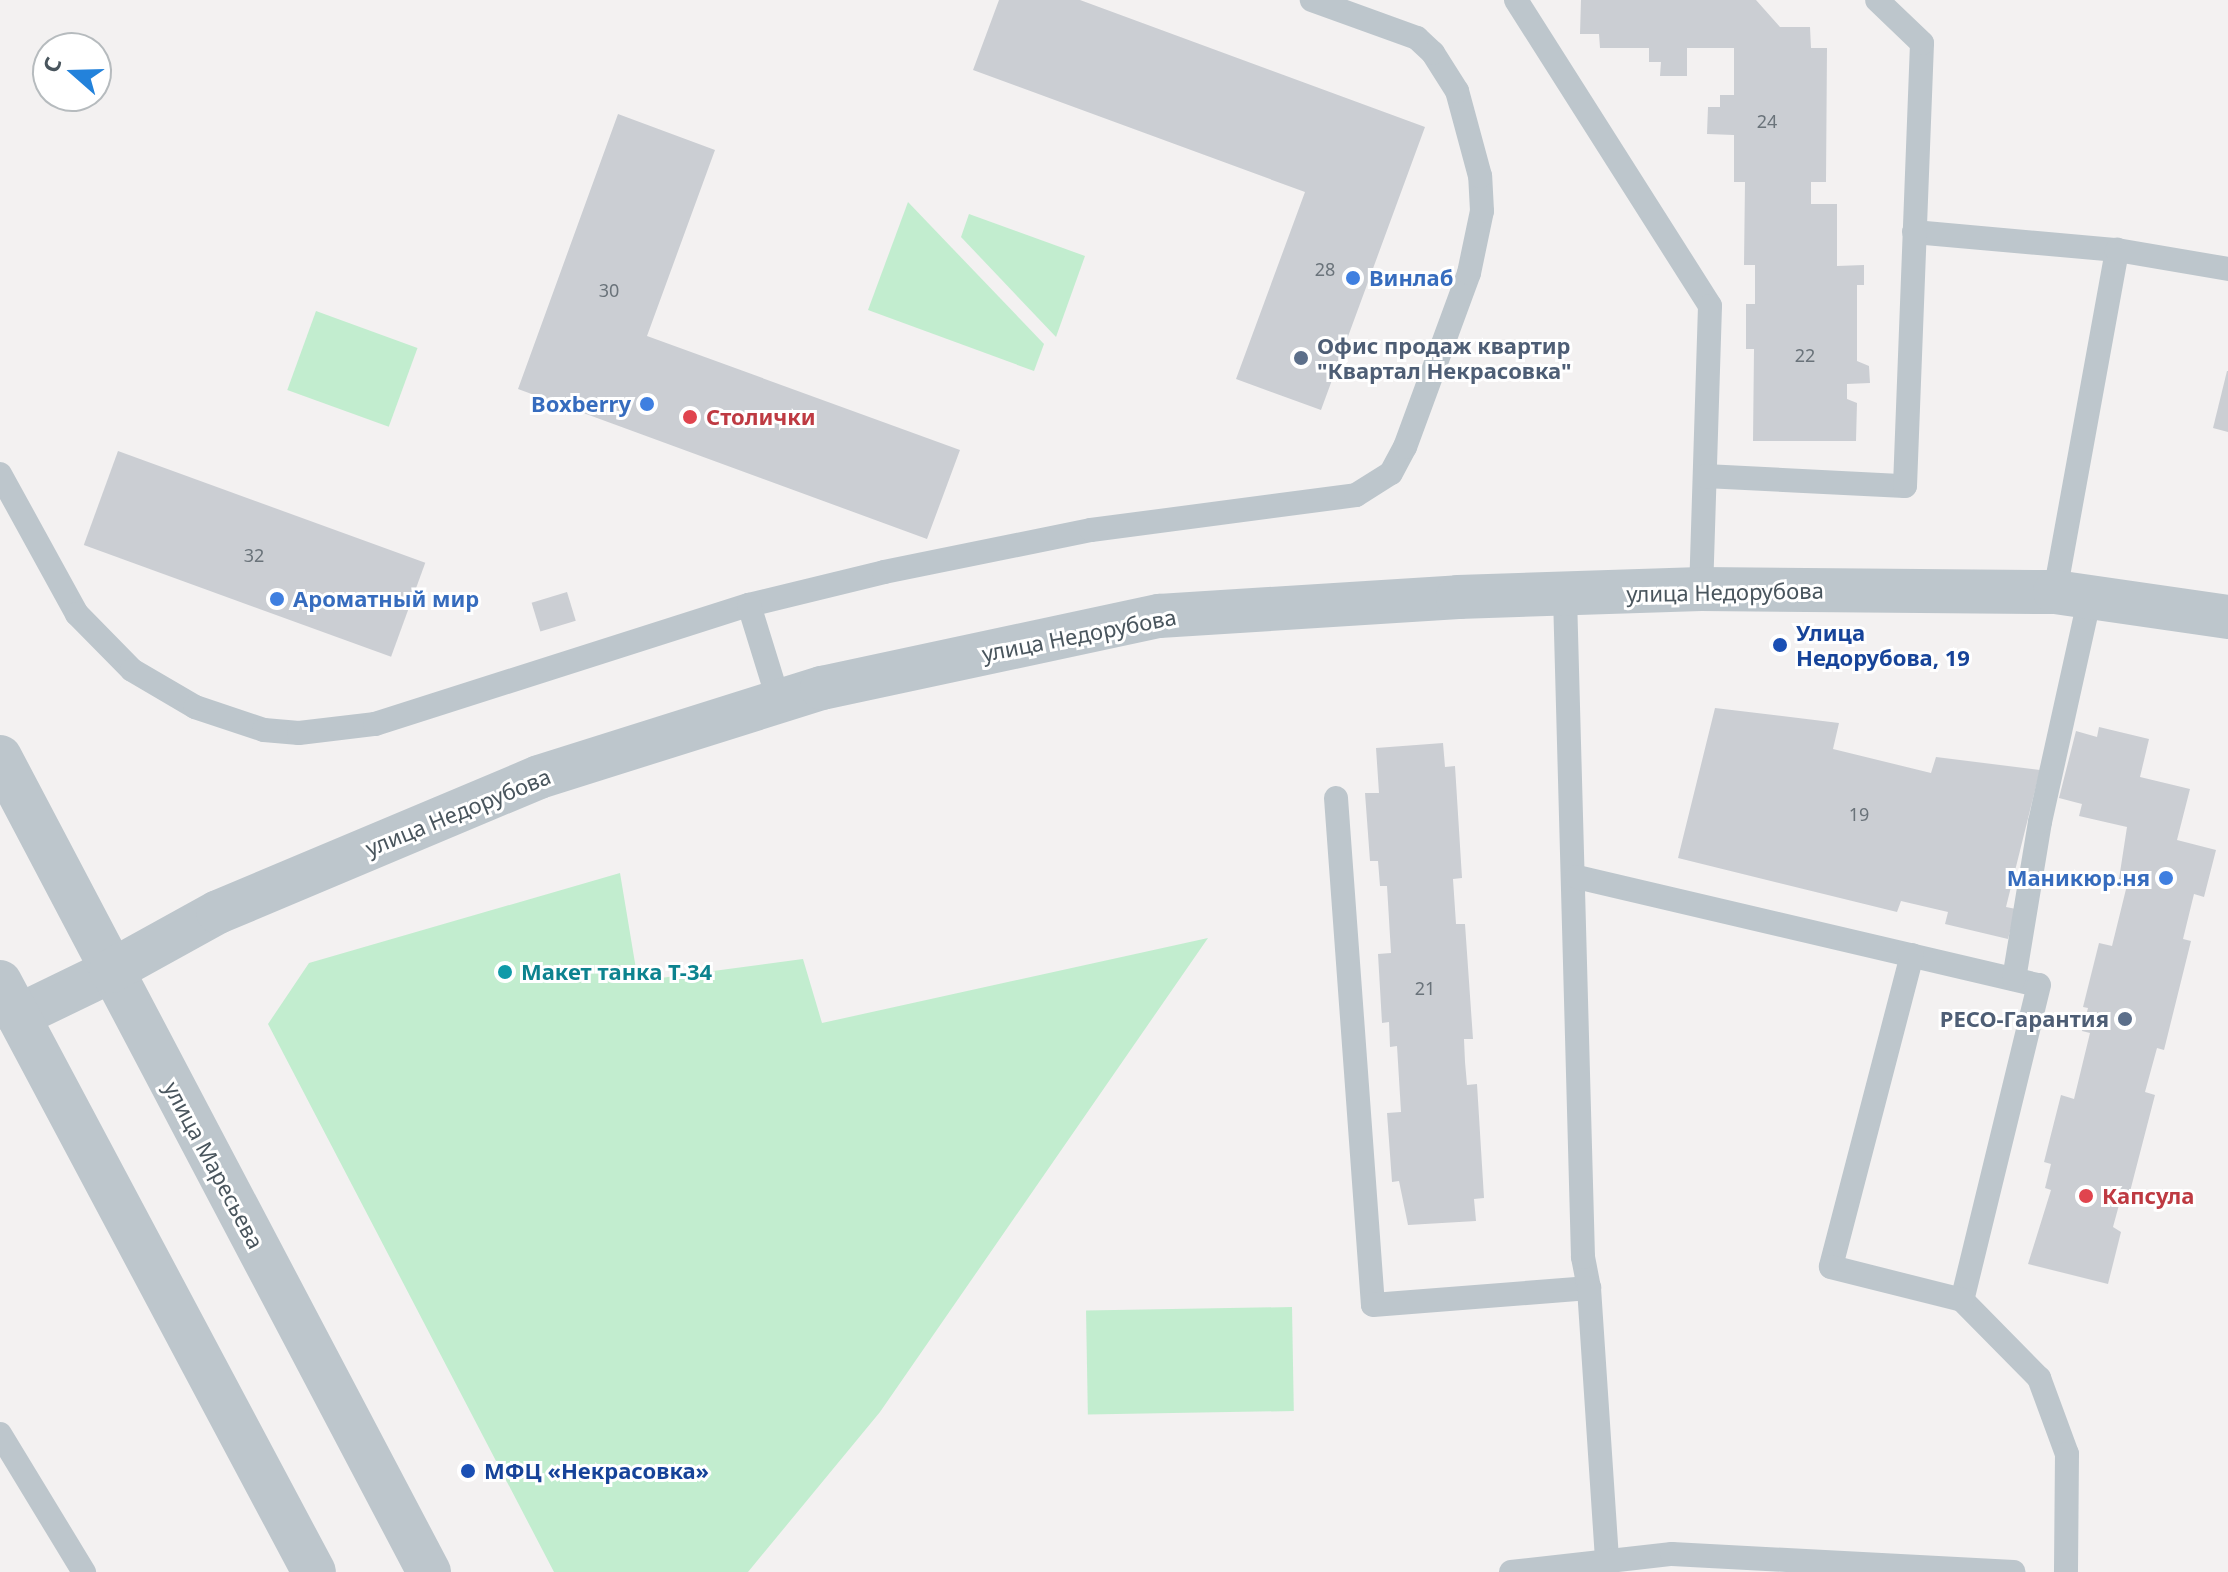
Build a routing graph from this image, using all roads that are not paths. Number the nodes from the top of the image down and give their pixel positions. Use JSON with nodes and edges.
{"nodes":[{"id":1,"x":1312,"y":0,"type":"edge"},
{"id":2,"x":1516,"y":0,"type":"edge"},
{"id":3,"x":1877,"y":0,"type":"edge"},
{"id":4,"x":1914,"y":232,"type":"junction"},
{"id":5,"x":2117,"y":250,"type":"junction"},
{"id":6,"x":2228,"y":269,"type":"edge"},
{"id":7,"x":0,"y":474,"type":"edge"},
{"id":8,"x":1705,"y":476,"type":"junction"},
{"id":9,"x":1701,"y":589,"type":"junction"},
{"id":10,"x":1565,"y":594,"type":"junction"},
{"id":11,"x":2073,"y":594,"type":"junction"},
{"id":12,"x":749,"y":605,"type":"junction"},
{"id":13,"x":2228,"y":617,"type":"edge"},
{"id":14,"x":779,"y":702,"type":"junction"},
{"id":15,"x":0,"y":757,"type":"edge"},
{"id":16,"x":1336,"y":798,"type":"dead end"},
{"id":17,"x":1577,"y":877,"type":"junction"},
{"id":18,"x":1912,"y":955,"type":"junction"},
{"id":19,"x":111,"y":971,"type":"junction"},
{"id":20,"x":2014,"y":979,"type":"junction"},
{"id":21,"x":6,"y":1008,"type":"edge"},
{"id":22,"x":1589,"y":1288,"type":"junction"},
{"id":23,"x":1962,"y":1300,"type":"junction"},
{"id":24,"x":0,"y":1434,"type":"edge"},
{"id":25,"x":1607,"y":1561,"type":"junction"},
{"id":26,"x":84,"y":1572,"type":"edge"},
{"id":27,"x":314,"y":1572,"type":"edge"},
{"id":28,"x":429,"y":1572,"type":"edge"},
{"id":29,"x":1511,"y":1572,"type":"edge"},
{"id":30,"x":2014,"y":1572,"type":"edge"},
{"id":31,"x":2066,"y":1572,"type":"edge"}],
"edges":[{"from":1,"to":12,"type":"lane"},
{"from":2,"to":8,"type":"lane"},
{"from":3,"to":4,"type":"lane"},
{"from":4,"to":5,"type":"lane"},
{"from":4,"to":8,"type":"lane"},
{"from":5,"to":6,"type":"lane"},
{"from":5,"to":11,"type":"lane"},
{"from":7,"to":12,"type":"lane"},
{"from":8,"to":9,"type":"lane"},
{"from":9,"to":10,"type":"street","name":"улица Недорубова"},
{"from":9,"to":11,"type":"street","name":"улица Недорубова"},
{"from":10,"to":14,"type":"street","name":"улица Недорубова"},
{"from":10,"to":17,"type":"lane"},
{"from":11,"to":13,"type":"street","name":"улица Недорубова"},
{"from":11,"to":20,"type":"lane"},
{"from":12,"to":14,"type":"lane"},
{"from":14,"to":19,"type":"street","name":"улица Недорубова"},
{"from":15,"to":19,"type":"street","name":"улица Маресьева"},
{"from":16,"to":22,"type":"lane"},
{"from":17,"to":18,"type":"lane"},
{"from":17,"to":22,"type":"lane"},
{"from":18,"to":20,"type":"lane"},
{"from":18,"to":23,"type":"lane"},
{"from":19,"to":21,"type":"street","name":"улица Недорубова"},
{"from":19,"to":28,"type":"street","name":"улица Маресьева"},
{"from":20,"to":23,"type":"lane"},
{"from":21,"to":27,"type":"street"},
{"from":22,"to":25,"type":"lane"},
{"from":23,"to":31,"type":"lane"},
{"from":24,"to":26,"type":"lane"},
{"from":25,"to":29,"type":"lane"},
{"from":25,"to":30,"type":"lane"}]}
